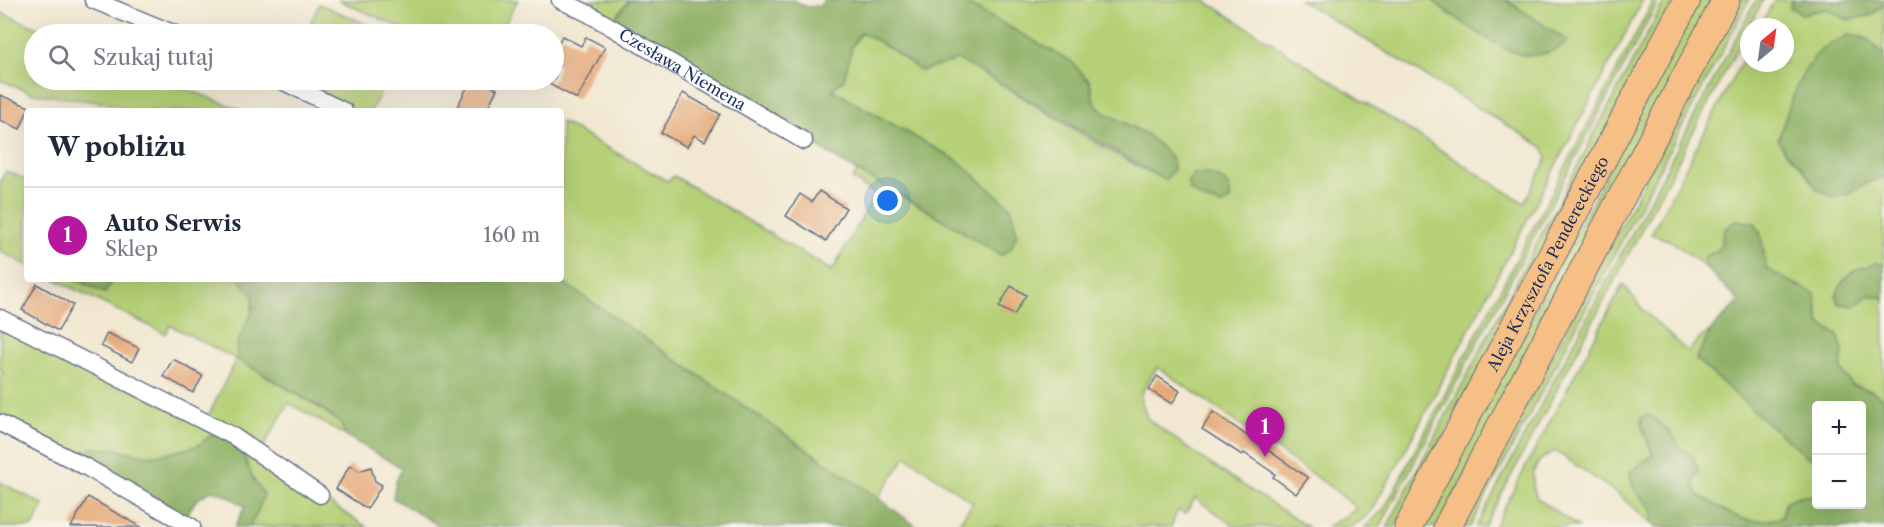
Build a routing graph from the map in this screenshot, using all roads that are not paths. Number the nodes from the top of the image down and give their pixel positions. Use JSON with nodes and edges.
{"nodes":[{"id":1,"x":93,"y":0,"type":"edge"},
{"id":2,"x":560,"y":0,"type":"edge"},
{"id":3,"x":1687,"y":0,"type":"edge"},
{"id":4,"x":1726,"y":0,"type":"edge"},
{"id":5,"x":151,"y":24,"type":"edge"},
{"id":6,"x":301,"y":90,"type":"edge"},
{"id":7,"x":338,"y":108,"type":"edge"},
{"id":8,"x":804,"y":141,"type":"dead end"},
{"id":9,"x":0,"y":318,"type":"edge"},
{"id":10,"x":0,"y":423,"type":"edge"},
{"id":11,"x":320,"y":495,"type":"dead end"},
{"id":12,"x":192,"y":527,"type":"edge"},
{"id":13,"x":1408,"y":527,"type":"edge"},
{"id":14,"x":1447,"y":527,"type":"edge"}],
"edges":[{"from":1,"to":5,"type":"street"},
{"from":2,"to":8,"type":"street","name":"Czesława Niemena"},
{"from":3,"to":13,"type":"main road","name":"Aleja Krzysztofa Pendereckiego"},
{"from":4,"to":14,"type":"main road","name":"Aleja Krzysztofa Pendereckiego"},
{"from":6,"to":7,"type":"street"},
{"from":9,"to":11,"type":"street"},
{"from":10,"to":12,"type":"street"}]}
